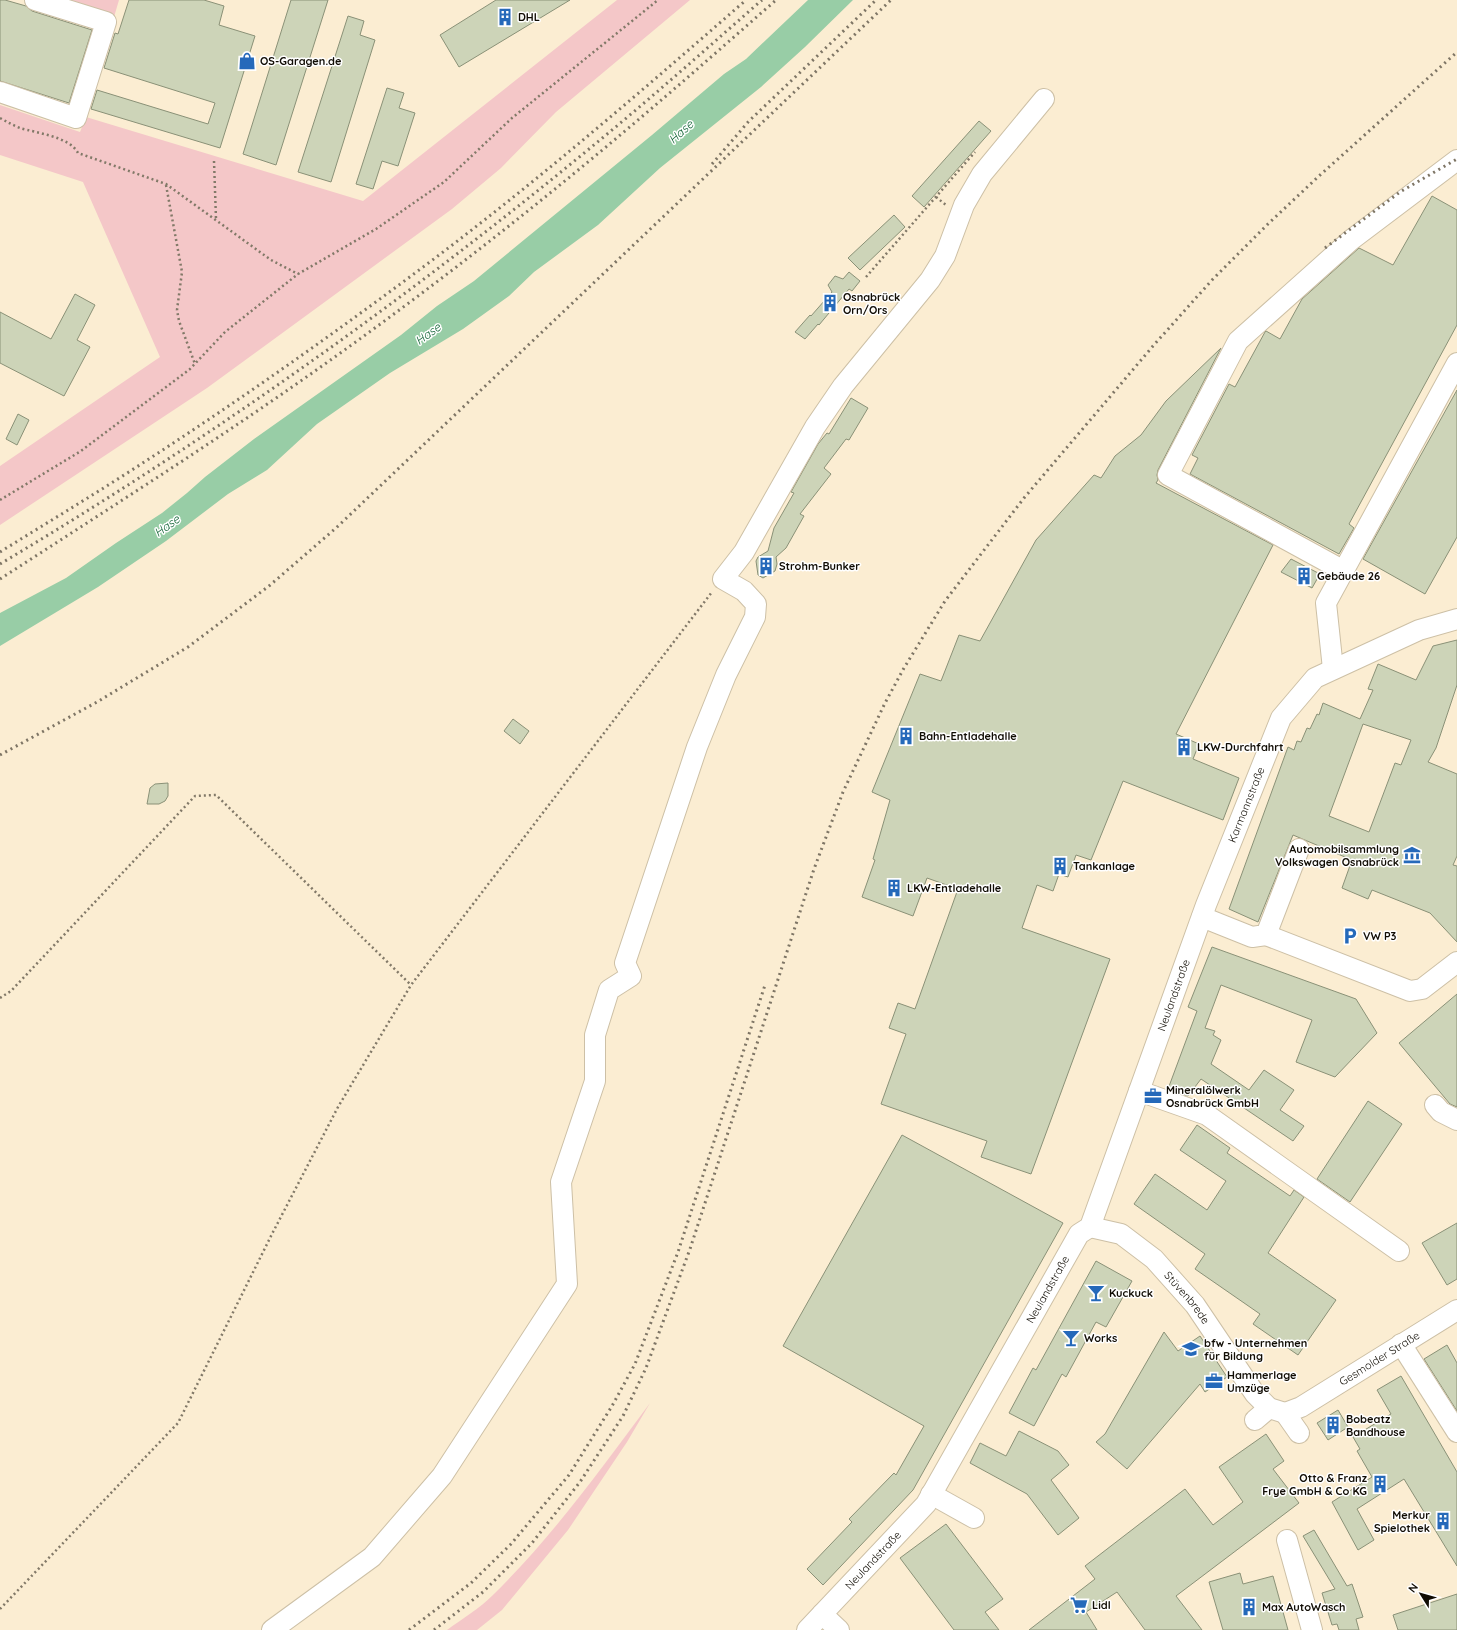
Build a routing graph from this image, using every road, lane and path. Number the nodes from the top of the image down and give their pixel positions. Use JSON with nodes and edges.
{"nodes":[{"id":1,"x":35,"y":0,"type":"edge"},
{"id":2,"x":658,"y":0,"type":"edge"},
{"id":3,"x":0,"y":92,"type":"edge"},
{"id":4,"x":1044,"y":99,"type":"dead end"},
{"id":5,"x":0,"y":118,"type":"edge"},
{"id":6,"x":977,"y":150,"type":"dead end"},
{"id":7,"x":1457,"y":160,"type":"edge"},
{"id":8,"x":214,"y":162,"type":"dead end"},
{"id":9,"x":166,"y":184,"type":"junction"},
{"id":10,"x":216,"y":220,"type":"junction"},
{"id":11,"x":298,"y":274,"type":"junction"},
{"id":12,"x":866,"y":277,"type":"dead end"},
{"id":13,"x":1457,"y":363,"type":"edge"},
{"id":14,"x":195,"y":364,"type":"junction"},
{"id":15,"x":0,"y":500,"type":"edge"},
{"id":16,"x":1344,"y":570,"type":"junction"},
{"id":17,"x":723,"y":579,"type":"junction"},
{"id":18,"x":1457,"y":619,"type":"edge"},
{"id":19,"x":1333,"y":669,"type":"junction"},
{"id":20,"x":1299,"y":849,"type":"dead end"},
{"id":21,"x":1204,"y":911,"type":"junction"},
{"id":22,"x":1266,"y":935,"type":"junction"},
{"id":23,"x":1457,"y":962,"type":"edge"},
{"id":24,"x":411,"y":985,"type":"junction"},
{"id":25,"x":0,"y":998,"type":"edge"},
{"id":26,"x":1140,"y":1091,"type":"junction"},
{"id":27,"x":1435,"y":1105,"type":"dead end"},
{"id":28,"x":1457,"y":1120,"type":"edge"},
{"id":29,"x":1090,"y":1228,"type":"junction"},
{"id":30,"x":1398,"y":1251,"type":"dead end"},
{"id":31,"x":1457,"y":1310,"type":"edge"},
{"id":32,"x":1400,"y":1344,"type":"junction"},
{"id":33,"x":1277,"y":1412,"type":"junction"},
{"id":34,"x":1457,"y":1432,"type":"edge"},
{"id":35,"x":1299,"y":1433,"type":"dead end"},
{"id":36,"x":931,"y":1494,"type":"junction"},
{"id":37,"x":974,"y":1518,"type":"dead end"},
{"id":38,"x":1287,"y":1540,"type":"dead end"},
{"id":39,"x":0,"y":1609,"type":"edge"},
{"id":40,"x":822,"y":1614,"type":"junction"},
{"id":41,"x":272,"y":1630,"type":"edge"},
{"id":42,"x":807,"y":1630,"type":"edge"},
{"id":43,"x":839,"y":1630,"type":"edge"},
{"id":44,"x":1312,"y":1630,"type":"edge"}],
"edges":[{"from":1,"to":3,"type":"street"},
{"from":2,"to":11,"type":"path"},
{"from":4,"to":17,"type":"street"},
{"from":5,"to":9,"type":"path"},
{"from":6,"to":12,"type":"path"},
{"from":7,"to":16,"type":"street"},
{"from":8,"to":10,"type":"path"},
{"from":9,"to":10,"type":"path"},
{"from":9,"to":14,"type":"path"},
{"from":10,"to":11,"type":"path"},
{"from":11,"to":14,"type":"path"},
{"from":13,"to":16,"type":"street"},
{"from":14,"to":15,"type":"path"},
{"from":16,"to":19,"type":"street"},
{"from":17,"to":24,"type":"path"},
{"from":17,"to":41,"type":"street"},
{"from":18,"to":19,"type":"street","name":"Karmannstraße"},
{"from":19,"to":21,"type":"street","name":"Karmannstraße"},
{"from":20,"to":22,"type":"street"},
{"from":21,"to":22,"type":"street"},
{"from":21,"to":26,"type":"street","name":"Neulandstraße"},
{"from":22,"to":23,"type":"street"},
{"from":24,"to":25,"type":"path"},
{"from":24,"to":39,"type":"path"},
{"from":26,"to":29,"type":"street","name":"Neulandstraße"},
{"from":26,"to":30,"type":"street"},
{"from":27,"to":28,"type":"street"},
{"from":29,"to":33,"type":"street","name":"Stüvenbrede"},
{"from":29,"to":36,"type":"street","name":"Neulandstraße"},
{"from":31,"to":32,"type":"street","name":"Gesmolder Straße"},
{"from":32,"to":33,"type":"street","name":"Gesmolder Straße"},
{"from":32,"to":34,"type":"street"},
{"from":33,"to":35,"type":"street","name":"Stüvenbrede"},
{"from":36,"to":37,"type":"street"},
{"from":36,"to":40,"type":"street","name":"Neulandstraße"},
{"from":38,"to":44,"type":"street"},
{"from":40,"to":42,"type":"street","name":"Neulandstraße"},
{"from":40,"to":43,"type":"street"}]}
